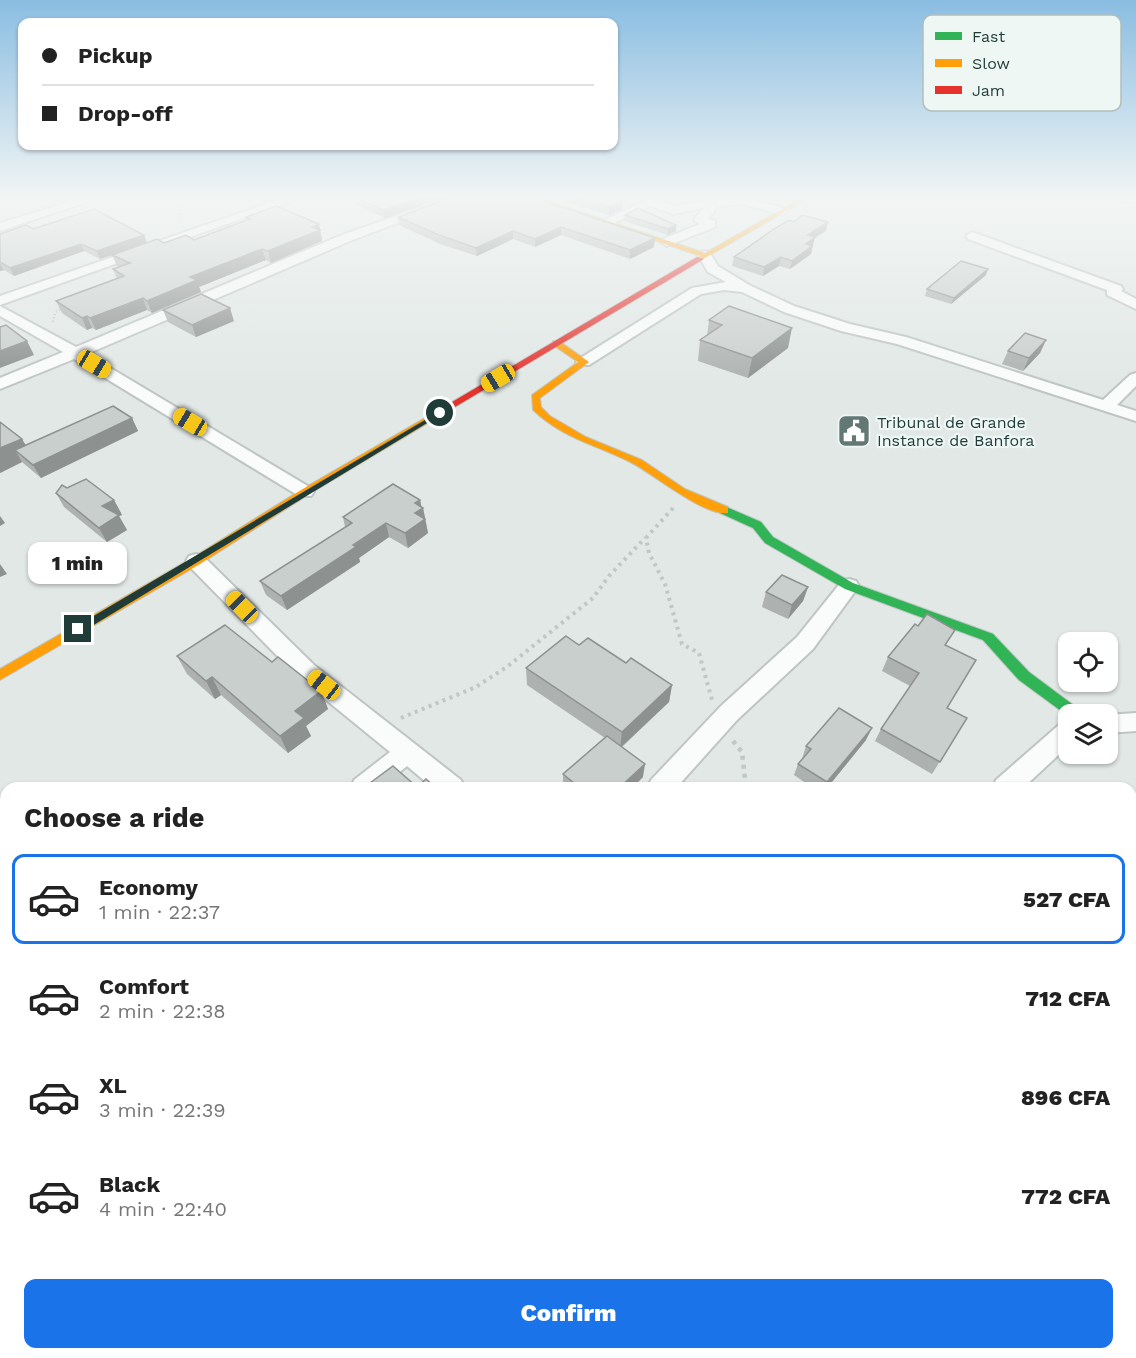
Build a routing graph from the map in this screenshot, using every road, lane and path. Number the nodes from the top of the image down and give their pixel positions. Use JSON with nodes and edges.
{"nodes":[{"id":1,"x":119,"y":259,"type":"edge"},
{"id":2,"x":286,"y":259,"type":"edge"},
{"id":3,"x":697,"y":259,"type":"edge"},
{"id":4,"x":707,"y":259,"type":"edge"},
{"id":5,"x":1036,"y":259,"type":"edge"},
{"id":6,"x":745,"y":288,"type":"junction"},
{"id":7,"x":0,"y":301,"type":"edge"},
{"id":8,"x":1136,"y":305,"type":"edge"},
{"id":9,"x":64,"y":306,"type":"edge"},
{"id":10,"x":0,"y":310,"type":"edge"},
{"id":11,"x":42,"y":334,"type":"junction"},
{"id":12,"x":556,"y":343,"type":"junction"},
{"id":13,"x":75,"y":352,"type":"junction"},
{"id":14,"x":584,"y":362,"type":"junction"},
{"id":15,"x":1136,"y":378,"type":"edge"},
{"id":16,"x":0,"y":384,"type":"edge"},
{"id":17,"x":1107,"y":405,"type":"junction"},
{"id":18,"x":1136,"y":416,"type":"edge"},
{"id":19,"x":678,"y":488,"type":"junction"},
{"id":20,"x":305,"y":492,"type":"junction"},
{"id":21,"x":646,"y":538,"type":"junction"},
{"id":22,"x":196,"y":561,"type":"junction"},
{"id":23,"x":849,"y":586,"type":"junction"},
{"id":24,"x":0,"y":675,"type":"edge"},
{"id":25,"x":1062,"y":704,"type":"edge"},
{"id":26,"x":1136,"y":722,"type":"edge"},
{"id":27,"x":1118,"y":723,"type":"edge"},
{"id":28,"x":719,"y":724,"type":"junction"},
{"id":29,"x":377,"y":727,"type":"junction"},
{"id":30,"x":1058,"y":740,"type":"edge"},
{"id":31,"x":408,"y":752,"type":"junction"},
{"id":32,"x":370,"y":782,"type":"edge"},
{"id":33,"x":445,"y":782,"type":"edge"},
{"id":34,"x":666,"y":782,"type":"edge"},
{"id":35,"x":745,"y":782,"type":"edge"},
{"id":36,"x":1012,"y":782,"type":"edge"}],
"edges":[{"from":1,"to":7,"type":"street"},
{"from":2,"to":13,"type":"street"},
{"from":3,"to":12,"type":"main road"},
{"from":4,"to":6,"type":"street"},
{"from":5,"to":8,"type":"street"},
{"from":6,"to":14,"type":"street"},
{"from":6,"to":17,"type":"street"},
{"from":9,"to":11,"type":"path"},
{"from":10,"to":11,"type":"street"},
{"from":11,"to":13,"type":"street"},
{"from":12,"to":14,"type":"main road"},
{"from":12,"to":20,"type":"main road"},
{"from":13,"to":16,"type":"street"},
{"from":13,"to":20,"type":"street"},
{"from":14,"to":19,"type":"main road"},
{"from":15,"to":17,"type":"street"},
{"from":17,"to":18,"type":"street"},
{"from":19,"to":21,"type":"path"},
{"from":19,"to":23,"type":"main road"},
{"from":20,"to":22,"type":"main road"},
{"from":21,"to":28,"type":"path"},
{"from":21,"to":29,"type":"path"},
{"from":22,"to":24,"type":"main road"},
{"from":22,"to":29,"type":"street"},
{"from":23,"to":25,"type":"main road"},
{"from":23,"to":28,"type":"street"},
{"from":26,"to":27,"type":"street"},
{"from":28,"to":34,"type":"street"},
{"from":28,"to":35,"type":"path"},
{"from":29,"to":31,"type":"street"},
{"from":30,"to":36,"type":"street"},
{"from":31,"to":32,"type":"street"},
{"from":31,"to":33,"type":"street"}]}
